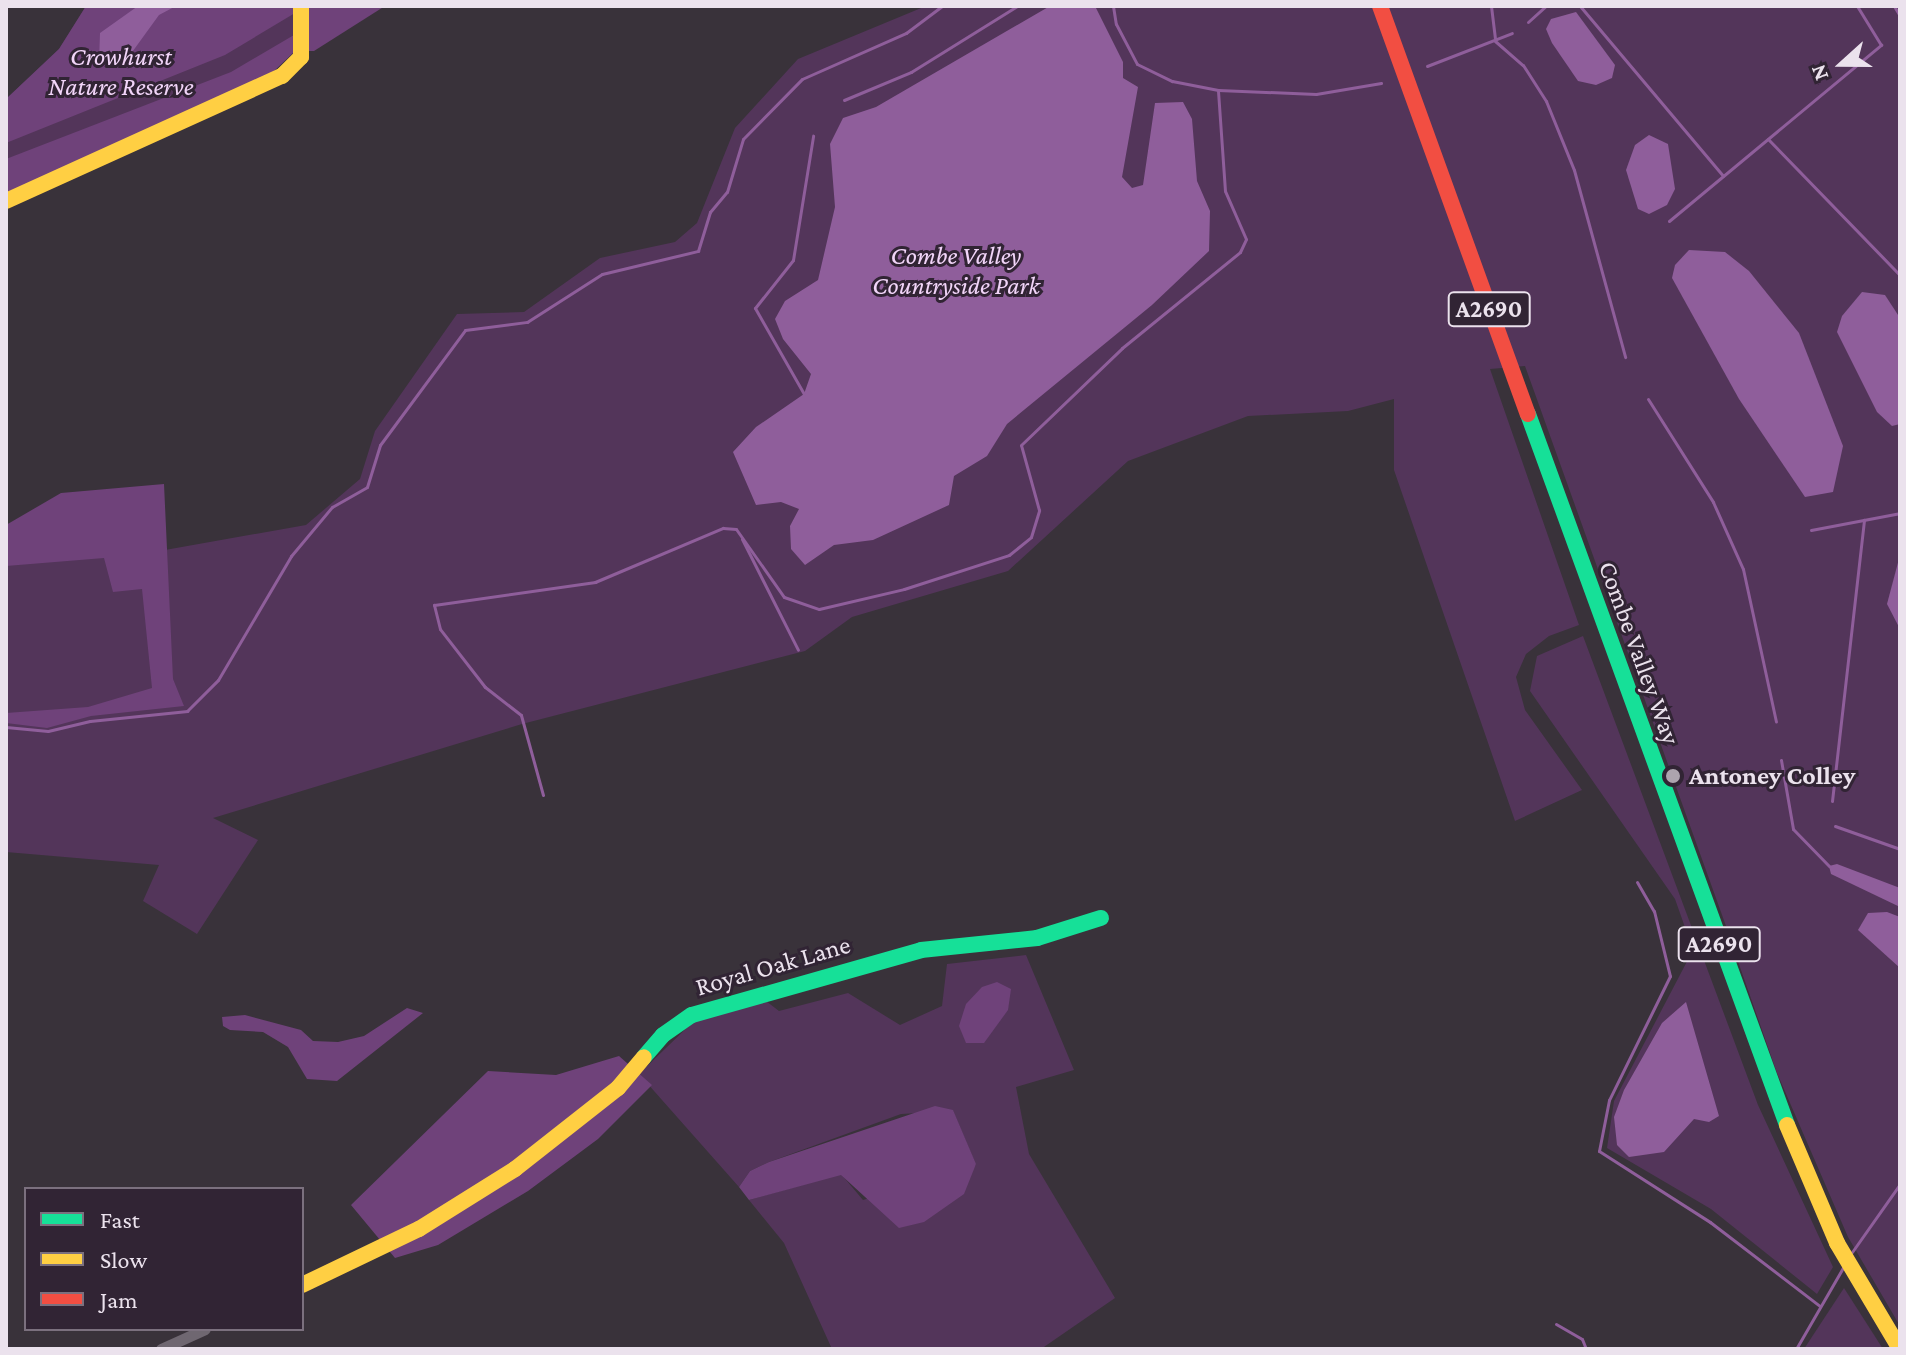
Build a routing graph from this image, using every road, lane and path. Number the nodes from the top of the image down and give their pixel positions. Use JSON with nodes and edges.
{"nodes":[{"id":1,"x":301,"y":6,"type":"edge"},
{"id":2,"x":1380,"y":6,"type":"edge"},
{"id":3,"x":6,"y":201,"type":"edge"},
{"id":4,"x":1101,"y":918,"type":"dead end"},
{"id":5,"x":304,"y":1284,"type":"edge"},
{"id":6,"x":201,"y":1331,"type":"edge"},
{"id":7,"x":161,"y":1349,"type":"edge"},
{"id":8,"x":1900,"y":1349,"type":"edge"}],
"edges":[{"from":1,"to":3,"type":"main road"},
{"from":2,"to":8,"type":"main road","name":"Combe Valley Way","number":"A2690"},
{"from":4,"to":5,"type":"main road","name":"Royal Oak Lane"},
{"from":6,"to":7,"type":"street"}]}
